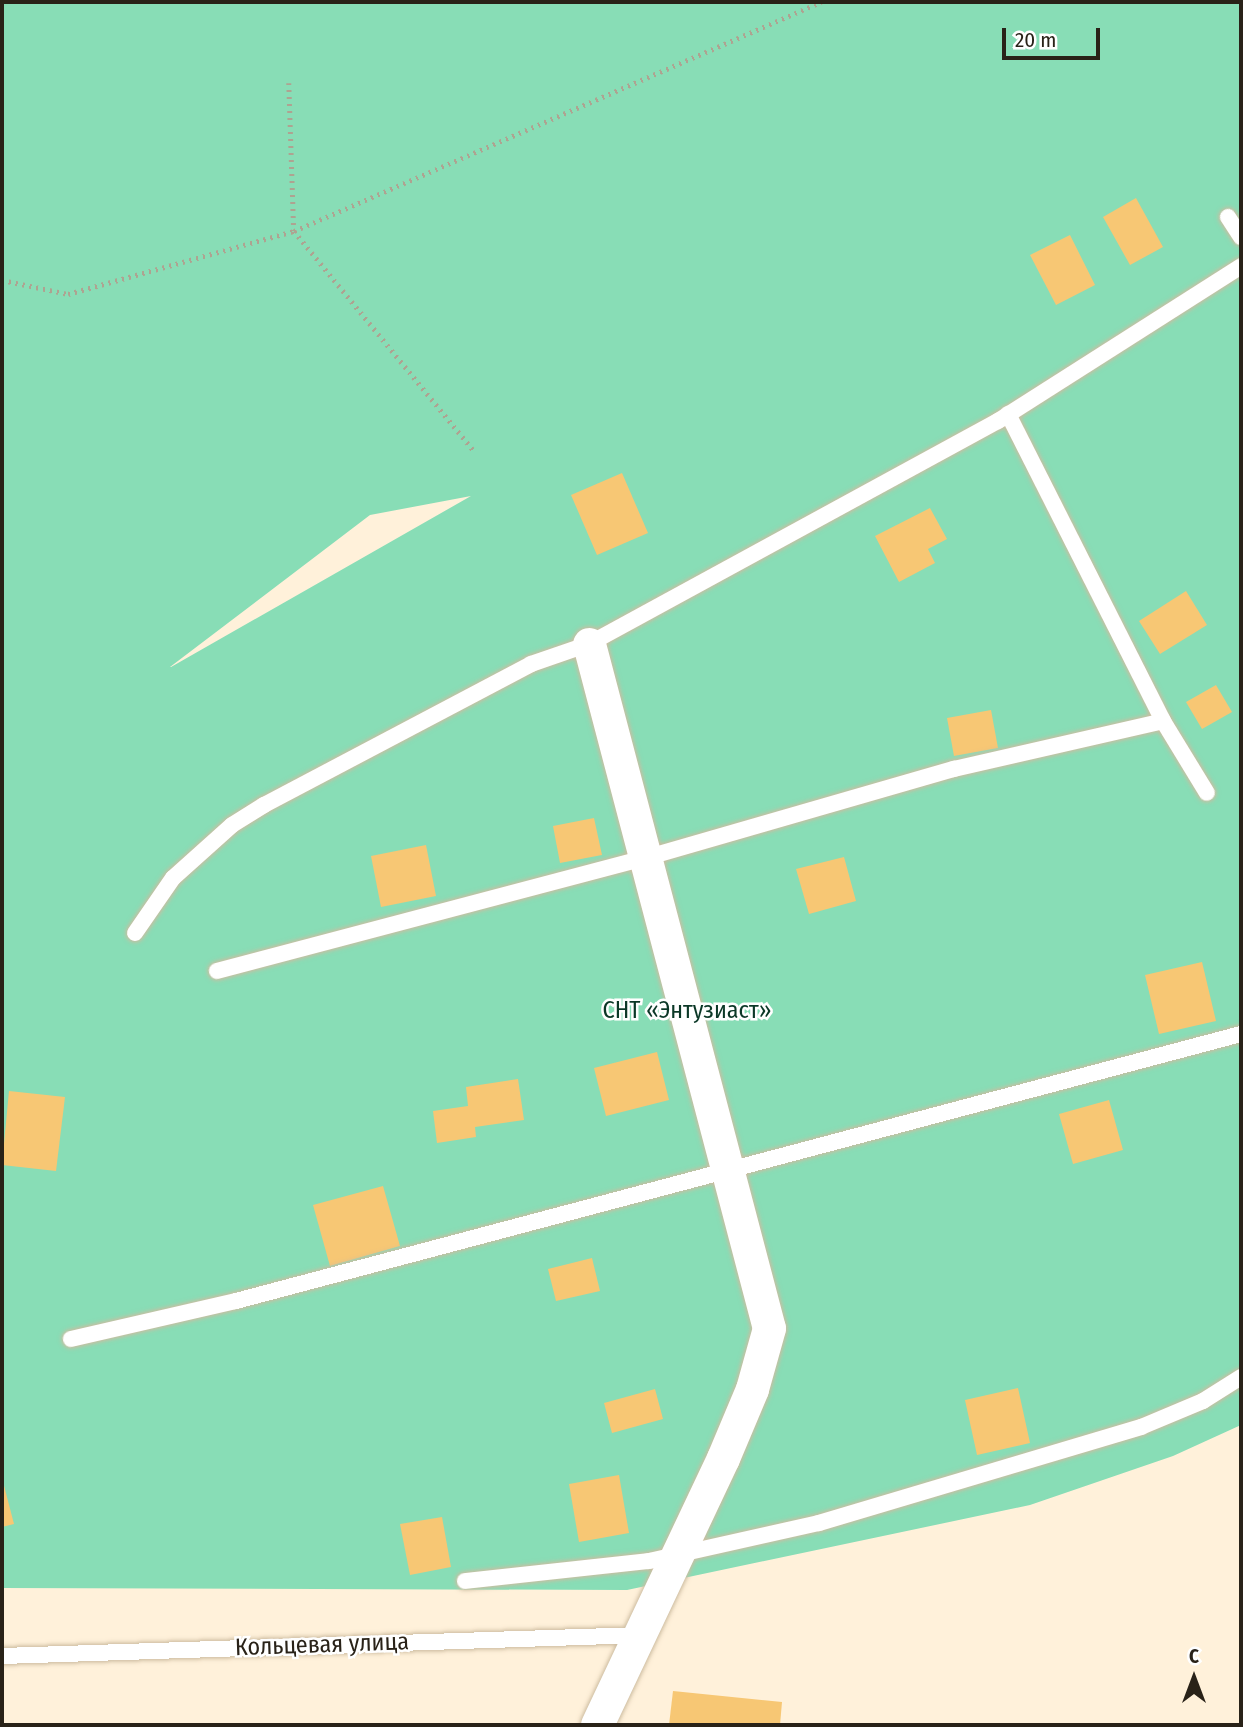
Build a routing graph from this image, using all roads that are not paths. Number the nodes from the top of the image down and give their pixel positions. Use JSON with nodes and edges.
{"nodes":[{"id":1,"x":1228,"y":217,"type":"dead end"},
{"id":2,"x":1241,"y":237,"type":"edge"},
{"id":3,"x":1241,"y":266,"type":"edge"},
{"id":4,"x":1009,"y":414,"type":"junction"},
{"id":5,"x":589,"y":644,"type":"junction"},
{"id":6,"x":1163,"y":721,"type":"junction"},
{"id":7,"x":1207,"y":793,"type":"dead end"},
{"id":8,"x":645,"y":858,"type":"junction"},
{"id":9,"x":135,"y":933,"type":"dead end"},
{"id":10,"x":217,"y":971,"type":"dead end"},
{"id":11,"x":1241,"y":1034,"type":"edge"},
{"id":12,"x":728,"y":1168,"type":"junction"},
{"id":13,"x":71,"y":1339,"type":"dead end"},
{"id":14,"x":1241,"y":1377,"type":"edge"},
{"id":15,"x":678,"y":1554,"type":"junction"},
{"id":16,"x":465,"y":1581,"type":"dead end"},
{"id":17,"x":641,"y":1634,"type":"junction"},
{"id":18,"x":2,"y":1656,"type":"edge"},
{"id":19,"x":597,"y":1725,"type":"edge"}],
"edges":[{"from":1,"to":2,"type":"lane"},
{"from":3,"to":4,"type":"lane"},
{"from":4,"to":5,"type":"lane"},
{"from":4,"to":6,"type":"lane"},
{"from":5,"to":8,"type":"street"},
{"from":5,"to":9,"type":"lane"},
{"from":6,"to":7,"type":"lane"},
{"from":6,"to":8,"type":"lane"},
{"from":8,"to":10,"type":"lane"},
{"from":8,"to":12,"type":"street"},
{"from":11,"to":12,"type":"lane"},
{"from":12,"to":13,"type":"lane"},
{"from":12,"to":15,"type":"street"},
{"from":14,"to":15,"type":"lane"},
{"from":15,"to":16,"type":"lane"},
{"from":15,"to":17,"type":"street"},
{"from":17,"to":18,"type":"lane","name":"Кольцевая улица"},
{"from":17,"to":19,"type":"street"}]}
